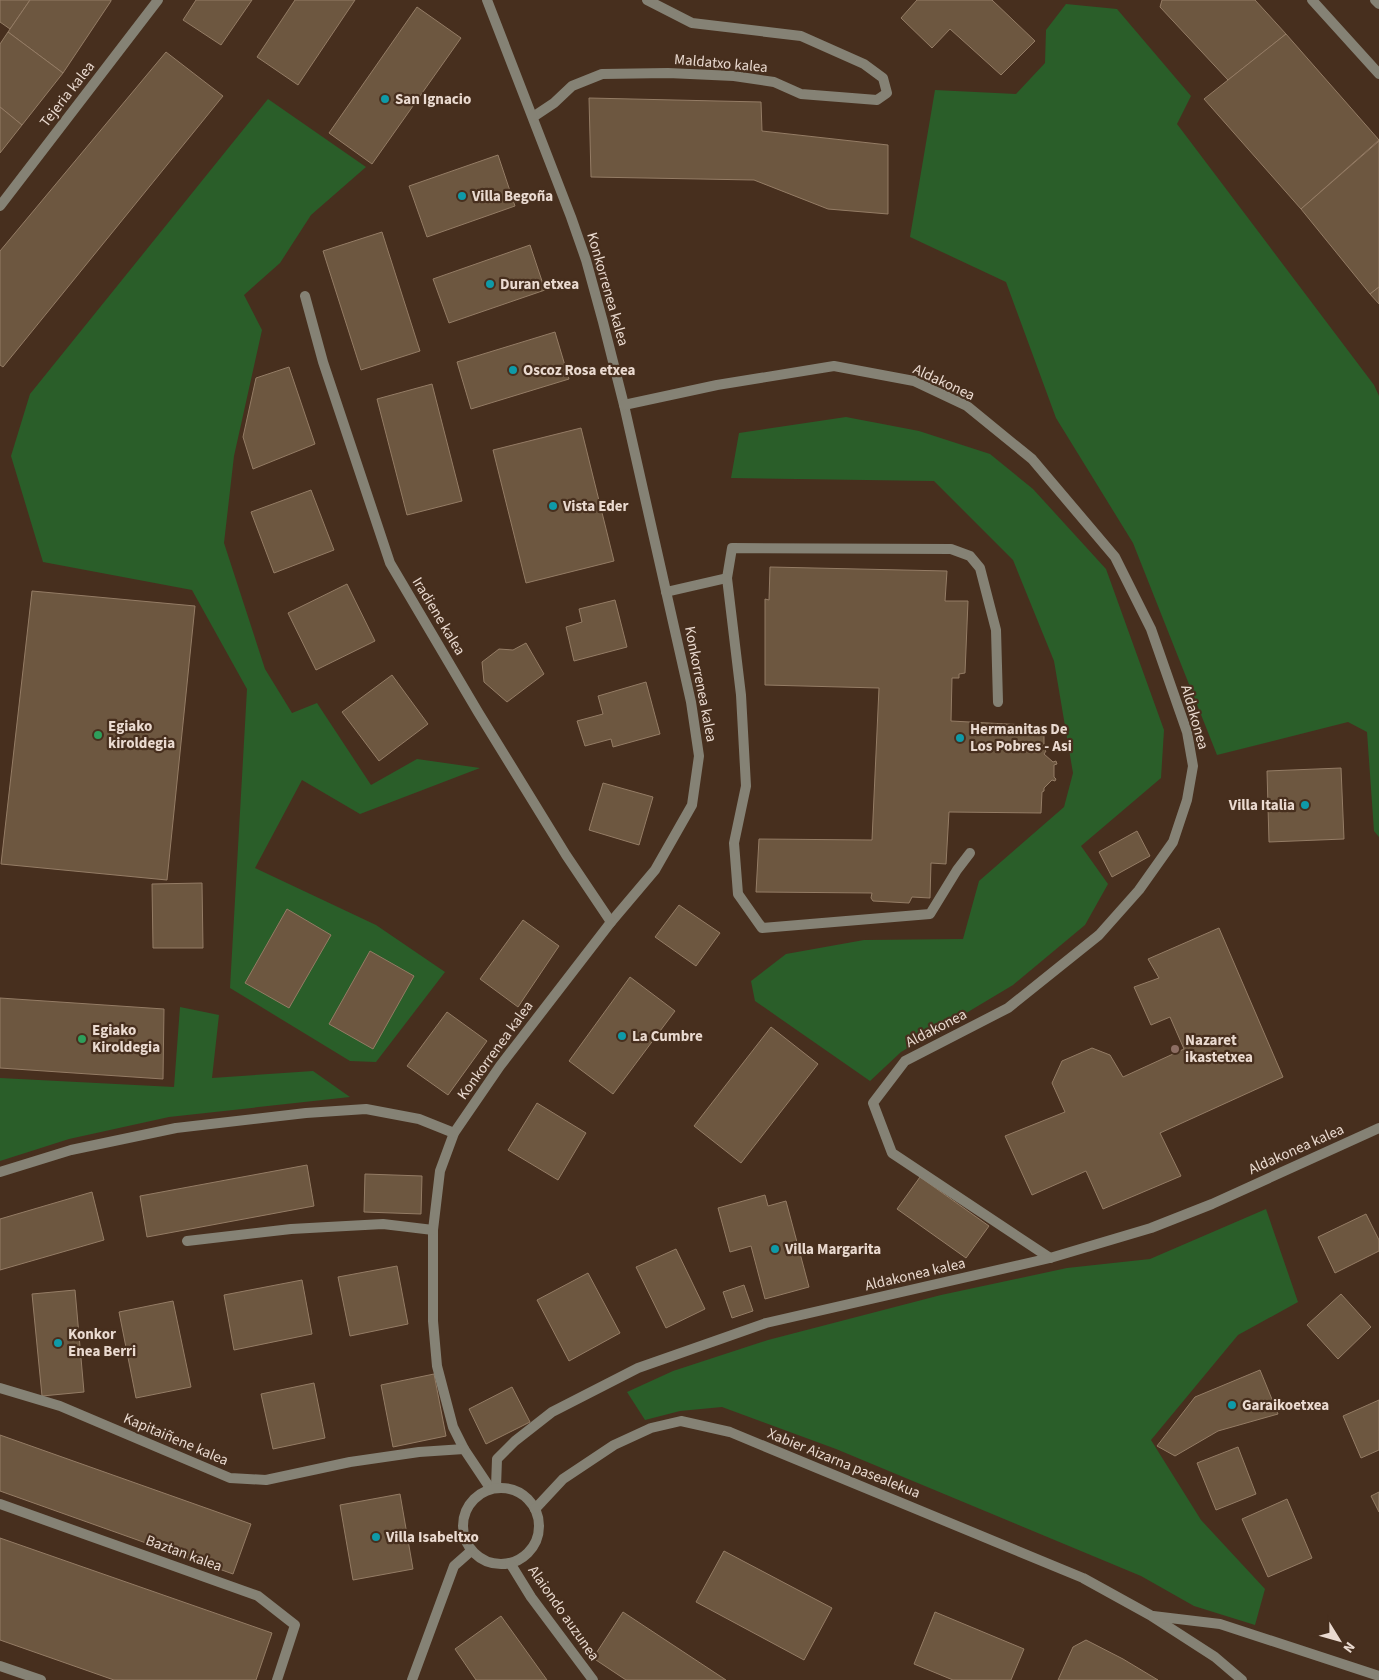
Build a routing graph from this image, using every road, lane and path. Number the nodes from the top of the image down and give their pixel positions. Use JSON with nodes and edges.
{"nodes":[{"id":1,"x":158,"y":0,"type":"edge"},
{"id":2,"x":487,"y":0,"type":"edge"},
{"id":3,"x":647,"y":0,"type":"edge"},
{"id":4,"x":1312,"y":0,"type":"edge"},
{"id":5,"x":1375,"y":0,"type":"edge"},
{"id":6,"x":1379,"y":4,"type":"edge"},
{"id":7,"x":1379,"y":74,"type":"edge"},
{"id":8,"x":533,"y":117,"type":"junction"},
{"id":9,"x":0,"y":206,"type":"edge"},
{"id":10,"x":305,"y":296,"type":"dead end"},
{"id":11,"x":624,"y":405,"type":"junction"},
{"id":12,"x":727,"y":578,"type":"junction"},
{"id":13,"x":666,"y":592,"type":"junction"},
{"id":14,"x":998,"y":702,"type":"dead end"},
{"id":15,"x":970,"y":853,"type":"dead end"},
{"id":16,"x":611,"y":922,"type":"junction"},
{"id":17,"x":1379,"y":1128,"type":"edge"},
{"id":18,"x":454,"y":1133,"type":"junction"},
{"id":19,"x":0,"y":1172,"type":"edge"},
{"id":20,"x":433,"y":1230,"type":"junction"},
{"id":21,"x":187,"y":1241,"type":"dead end"},
{"id":22,"x":1050,"y":1258,"type":"junction"},
{"id":23,"x":0,"y":1388,"type":"edge"},
{"id":24,"x":464,"y":1448,"type":"junction"},
{"id":25,"x":493,"y":1488,"type":"junction"},
{"id":26,"x":0,"y":1504,"type":"edge"},
{"id":27,"x":535,"y":1509,"type":"junction"},
{"id":28,"x":471,"y":1551,"type":"junction"},
{"id":29,"x":510,"y":1563,"type":"junction"},
{"id":30,"x":1150,"y":1615,"type":"junction"},
{"id":31,"x":0,"y":1666,"type":"edge"},
{"id":32,"x":1379,"y":1676,"type":"edge"},
{"id":33,"x":41,"y":1680,"type":"edge"},
{"id":34,"x":277,"y":1680,"type":"edge"},
{"id":35,"x":412,"y":1680,"type":"edge"},
{"id":36,"x":593,"y":1680,"type":"edge"},
{"id":37,"x":1242,"y":1680,"type":"edge"}],
"edges":[{"from":1,"to":9,"type":"street","name":"Tejeria kalea"},
{"from":2,"to":8,"type":"street","name":"Konkorrenea kalea"},
{"from":3,"to":8,"type":"street","name":"Maldatxo kalea"},
{"from":4,"to":7,"type":"street"},
{"from":5,"to":6,"type":"street"},
{"from":8,"to":11,"type":"street","name":"Konkorrenea kalea"},
{"from":10,"to":16,"type":"street","name":"Iradiene kalea"},
{"from":11,"to":13,"type":"street","name":"Konkorrenea kalea"},
{"from":11,"to":22,"type":"street","name":"Aldakonea"},
{"from":12,"to":13,"type":"street"},
{"from":12,"to":14,"type":"street"},
{"from":12,"to":15,"type":"street"},
{"from":13,"to":16,"type":"street","name":"Konkorrenea kalea"},
{"from":16,"to":18,"type":"street","name":"Konkorrenea kalea"},
{"from":17,"to":22,"type":"street","name":"Aldakonea kalea"},
{"from":18,"to":19,"type":"street"},
{"from":18,"to":20,"type":"street","name":"Konkorrenea kalea"},
{"from":20,"to":21,"type":"street"},
{"from":20,"to":24,"type":"street","name":"Konkorrenea kalea"},
{"from":22,"to":25,"type":"street","name":"Aldakonea kalea"},
{"from":23,"to":24,"type":"street","name":"Kapitaiñene kalea"},
{"from":24,"to":25,"type":"street","name":"Konkorrenea kalea"},
{"from":25,"to":27,"type":"street"},
{"from":25,"to":28,"type":"street"},
{"from":26,"to":34,"type":"street","name":"Baztan kalea"},
{"from":27,"to":29,"type":"street"},
{"from":27,"to":30,"type":"street","name":"Xabier Aizarna pasealekua"},
{"from":28,"to":29,"type":"street"},
{"from":28,"to":35,"type":"street"},
{"from":29,"to":36,"type":"street","name":"Alaiondo auzunea"},
{"from":30,"to":32,"type":"street","name":"Xabier Aizarna pasealekua"},
{"from":30,"to":37,"type":"street","name":"Xabier Aizarna pasealekua"},
{"from":31,"to":33,"type":"street"}]}
